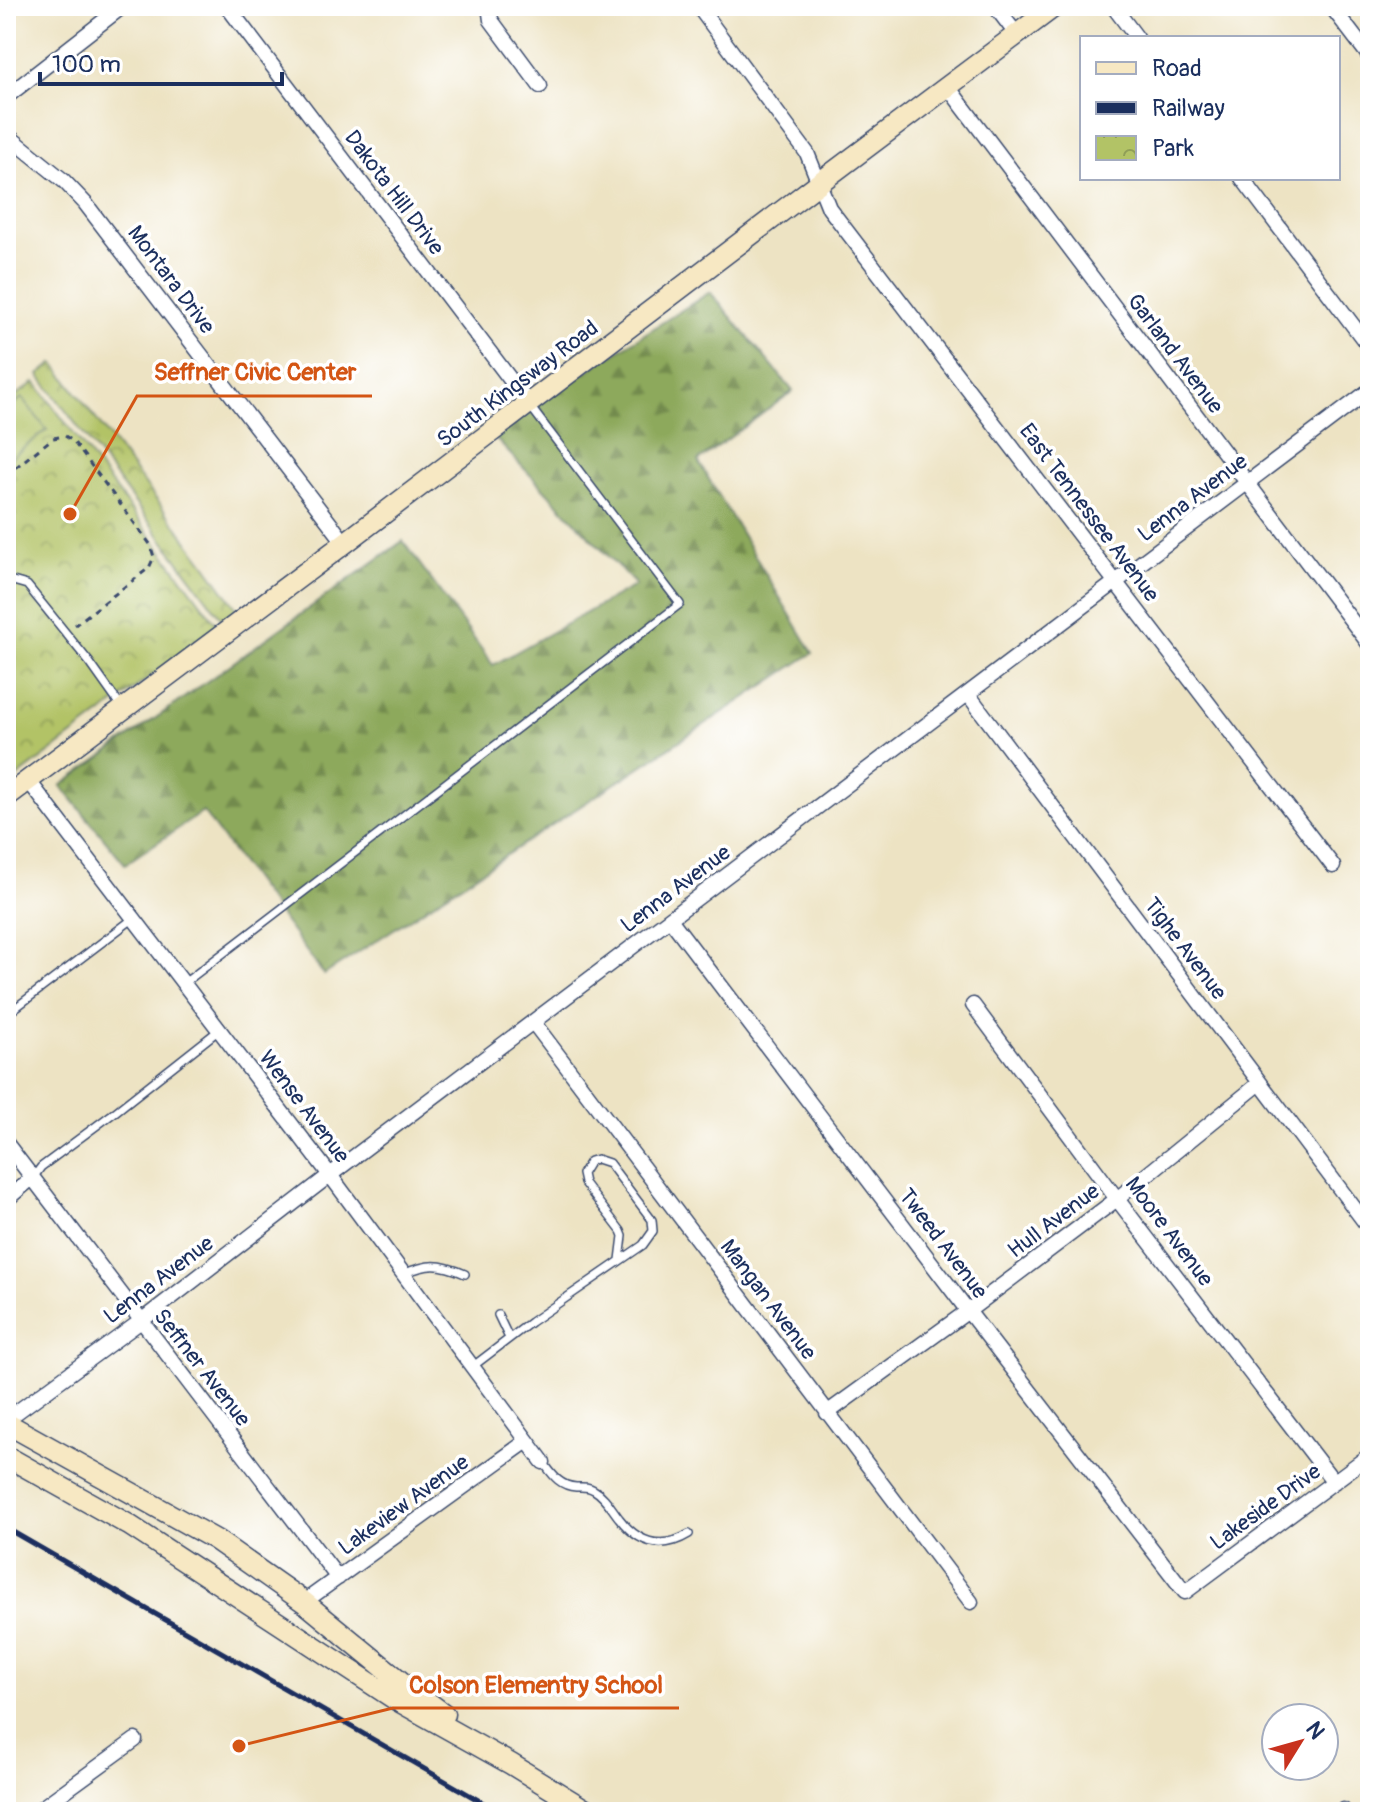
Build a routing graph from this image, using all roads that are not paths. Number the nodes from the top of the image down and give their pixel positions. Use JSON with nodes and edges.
{"nodes":[{"id":1,"x":123,"y":6,"type":"edge"},
{"id":2,"x":227,"y":6,"type":"edge"},
{"id":3,"x":489,"y":6,"type":"edge"},
{"id":4,"x":698,"y":6,"type":"edge"},
{"id":5,"x":995,"y":6,"type":"edge"},
{"id":6,"x":1055,"y":6,"type":"edge"},
{"id":7,"x":1113,"y":6,"type":"edge"},
{"id":8,"x":1331,"y":6,"type":"edge"},
{"id":9,"x":1017,"y":35,"type":"junction"},
{"id":10,"x":1136,"y":36,"type":"edge"},
{"id":11,"x":1370,"y":57,"type":"edge"},
{"id":12,"x":540,"y":86,"type":"dead end"},
{"id":13,"x":948,"y":87,"type":"junction"},
{"id":14,"x":6,"y":97,"type":"edge"},
{"id":15,"x":6,"y":134,"type":"edge"},
{"id":16,"x":1244,"y":180,"type":"edge"},
{"id":17,"x":819,"y":183,"type":"junction"},
{"id":18,"x":1370,"y":348,"type":"edge"},
{"id":19,"x":1370,"y":390,"type":"edge"},
{"id":20,"x":529,"y":404,"type":"junction"},
{"id":21,"x":1247,"y":483,"type":"junction"},
{"id":22,"x":345,"y":543,"type":"junction"},
{"id":23,"x":6,"y":579,"type":"edge"},
{"id":24,"x":1116,"y":582,"type":"junction"},
{"id":25,"x":1370,"y":645,"type":"edge"},
{"id":26,"x":968,"y":694,"type":"junction"},
{"id":27,"x":124,"y":710,"type":"junction"},
{"id":28,"x":13,"y":788,"type":"edge"},
{"id":29,"x":1333,"y":866,"type":"dead end"},
{"id":30,"x":134,"y":918,"type":"junction"},
{"id":31,"x":670,"y":919,"type":"junction"},
{"id":32,"x":183,"y":984,"type":"junction"},
{"id":33,"x":973,"y":1005,"type":"dead end"},
{"id":34,"x":6,"y":1015,"type":"edge"},
{"id":35,"x":533,"y":1022,"type":"junction"},
{"id":36,"x":219,"y":1030,"type":"junction"},
{"id":37,"x":1260,"y":1083,"type":"junction"},
{"id":38,"x":6,"y":1143,"type":"edge"},
{"id":39,"x":330,"y":1175,"type":"junction"},
{"id":40,"x":32,"y":1178,"type":"junction"},
{"id":41,"x":1117,"y":1199,"type":"junction"},
{"id":42,"x":6,"y":1200,"type":"edge"},
{"id":43,"x":1370,"y":1229,"type":"edge"},
{"id":44,"x":620,"y":1260,"type":"junction"},
{"id":45,"x":403,"y":1274,"type":"junction"},
{"id":46,"x":465,"y":1274,"type":"dead end"},
{"id":47,"x":968,"y":1311,"type":"junction"},
{"id":48,"x":498,"y":1315,"type":"dead end"},
{"id":49,"x":141,"y":1321,"type":"junction"},
{"id":50,"x":509,"y":1338,"type":"junction"},
{"id":51,"x":472,"y":1367,"type":"junction"},
{"id":52,"x":827,"y":1413,"type":"junction"},
{"id":53,"x":6,"y":1422,"type":"edge"},
{"id":54,"x":527,"y":1441,"type":"junction"},
{"id":55,"x":1370,"y":1455,"type":"edge"},
{"id":56,"x":6,"y":1456,"type":"edge"},
{"id":57,"x":543,"y":1462,"type":"joint"},
{"id":58,"x":1334,"y":1482,"type":"junction"},
{"id":59,"x":689,"y":1534,"type":"dead end"},
{"id":60,"x":338,"y":1578,"type":"junction"},
{"id":61,"x":1185,"y":1592,"type":"joint"},
{"id":62,"x":304,"y":1602,"type":"junction"},
{"id":63,"x":971,"y":1602,"type":"dead end"},
{"id":64,"x":135,"y":1740,"type":"dead end"},
{"id":65,"x":511,"y":1764,"type":"junction"},
{"id":66,"x":36,"y":1812,"type":"edge"},
{"id":67,"x":589,"y":1812,"type":"edge"}],
"edges":[{"from":1,"to":14,"type":"street"},
{"from":2,"to":20,"type":"street","name":"Dakota Hill Drive"},
{"from":3,"to":12,"type":"street"},
{"from":4,"to":17,"type":"street","name":"East Tennessee Avenue"},
{"from":5,"to":9,"type":"street"},
{"from":6,"to":9,"type":"street","name":"South Kingsway Road"},
{"from":7,"to":10,"type":"street"},
{"from":8,"to":11,"type":"street"},
{"from":9,"to":13,"type":"street","name":"South Kingsway Road"},
{"from":13,"to":17,"type":"street","name":"South Kingsway Road"},
{"from":13,"to":21,"type":"street","name":"Garland Avenue"},
{"from":15,"to":22,"type":"street","name":"Montara Drive"},
{"from":16,"to":18,"type":"street"},
{"from":17,"to":20,"type":"street","name":"South Kingsway Road"},
{"from":17,"to":24,"type":"street","name":"East Tennessee Avenue"},
{"from":19,"to":21,"type":"street","name":"Lenna Avenue"},
{"from":20,"to":22,"type":"street","name":"South Kingsway Road"},
{"from":20,"to":32,"type":"lane"},
{"from":21,"to":24,"type":"street","name":"Lenna Avenue"},
{"from":21,"to":25,"type":"street","name":"Garland Avenue"},
{"from":22,"to":27,"type":"street","name":"South Kingsway Road"},
{"from":23,"to":27,"type":"lane"},
{"from":24,"to":26,"type":"street","name":"Lenna Avenue"},
{"from":24,"to":29,"type":"street","name":"East Tennessee Avenue"},
{"from":26,"to":31,"type":"street","name":"Lenna Avenue"},
{"from":26,"to":37,"type":"street","name":"Tighe Avenue"},
{"from":27,"to":28,"type":"street","name":"South Kingsway Road"},
{"from":28,"to":30,"type":"street","name":"Wense Avenue"},
{"from":30,"to":32,"type":"street","name":"Wense Avenue"},
{"from":30,"to":34,"type":"lane"},
{"from":31,"to":35,"type":"street","name":"Lenna Avenue"},
{"from":31,"to":47,"type":"street","name":"Tweed Avenue"},
{"from":32,"to":36,"type":"street","name":"Wense Avenue"},
{"from":33,"to":41,"type":"street","name":"Moore Avenue"},
{"from":35,"to":39,"type":"street","name":"Lenna Avenue"},
{"from":35,"to":52,"type":"street","name":"Mangan Avenue"},
{"from":36,"to":39,"type":"street","name":"Wense Avenue"},
{"from":36,"to":40,"type":"lane"},
{"from":37,"to":41,"type":"street","name":"Hull Avenue"},
{"from":37,"to":43,"type":"street","name":"Tighe Avenue"},
{"from":38,"to":40,"type":"street","name":"Seffner Avenue"},
{"from":39,"to":45,"type":"street","name":"Wense Avenue"},
{"from":39,"to":49,"type":"street","name":"Lenna Avenue"},
{"from":40,"to":42,"type":"street"},
{"from":40,"to":49,"type":"street","name":"Seffner Avenue"},
{"from":41,"to":47,"type":"street","name":"Hull Avenue"},
{"from":41,"to":58,"type":"street","name":"Moore Avenue"},
{"from":44,"to":44,"type":"lane"},
{"from":44,"to":50,"type":"lane"},
{"from":45,"to":46,"type":"lane"},
{"from":45,"to":51,"type":"street","name":"Wense Avenue"},
{"from":47,"to":52,"type":"street","name":"Hull Avenue"},
{"from":47,"to":61,"type":"street","name":"Tweed Avenue"},
{"from":48,"to":50,"type":"lane"},
{"from":49,"to":53,"type":"street","name":"Lenna Avenue"},
{"from":49,"to":60,"type":"street","name":"Seffner Avenue"},
{"from":50,"to":51,"type":"lane"},
{"from":51,"to":54,"type":"street","name":"Wense Avenue"},
{"from":52,"to":63,"type":"street","name":"Mangan Avenue"},
{"from":53,"to":62,"type":"street"},
{"from":54,"to":57,"type":"street","name":"Wense Avenue"},
{"from":54,"to":60,"type":"street","name":"Lakeview Avenue"},
{"from":55,"to":58,"type":"street","name":"Lakeside Drive"},
{"from":56,"to":65,"type":"street"},
{"from":57,"to":59,"type":"lane"},
{"from":58,"to":61,"type":"street","name":"Lakeside Drive"},
{"from":60,"to":62,"type":"street","name":"Lakeview Avenue"},
{"from":62,"to":65,"type":"street"},
{"from":64,"to":66,"type":"street"},
{"from":65,"to":67,"type":"street"}]}
